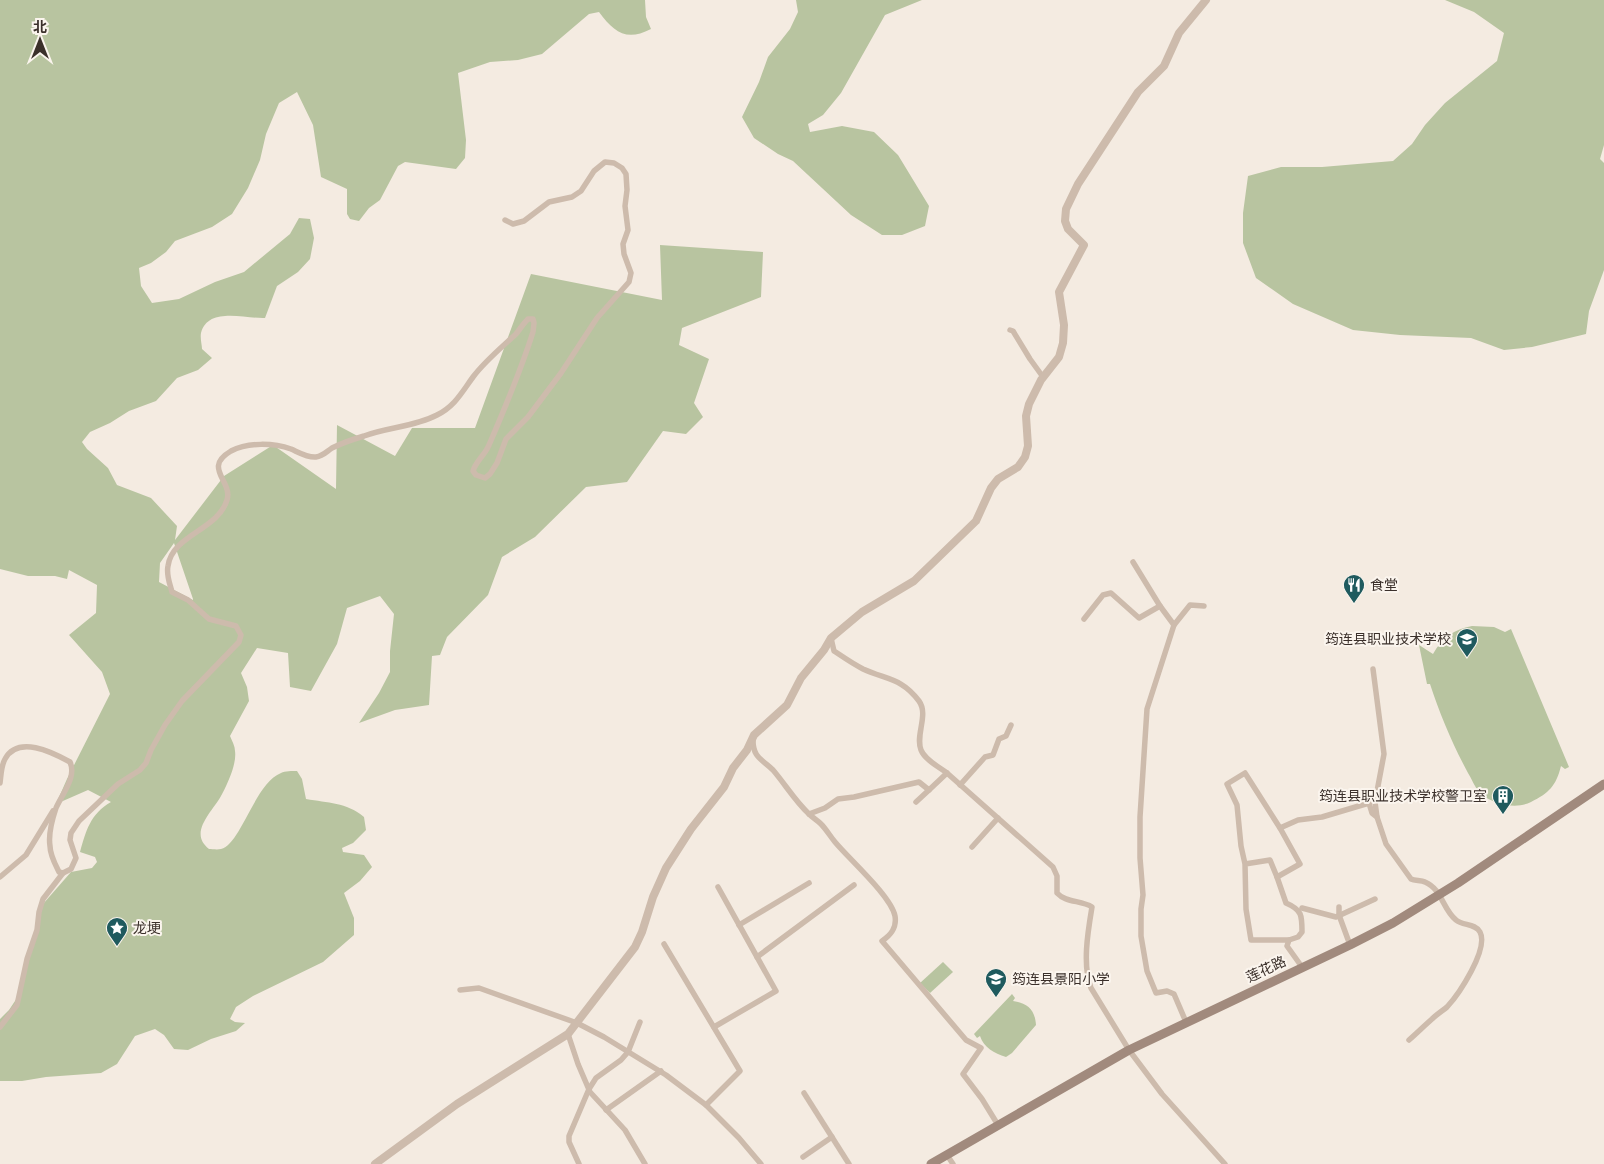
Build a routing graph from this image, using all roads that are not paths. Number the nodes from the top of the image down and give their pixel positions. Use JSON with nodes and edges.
{"nodes":[{"id":1,"x":1206,"y":0,"type":"edge"},
{"id":2,"x":505,"y":220,"type":"dead end"},
{"id":3,"x":1010,"y":330,"type":"dead end"},
{"id":4,"x":1043,"y":377,"type":"junction"},
{"id":5,"x":1133,"y":562,"type":"dead end"},
{"id":6,"x":1160,"y":606,"type":"junction"},
{"id":7,"x":1204,"y":606,"type":"dead end"},
{"id":8,"x":1084,"y":619,"type":"dead end"},
{"id":9,"x":1174,"y":625,"type":"junction"},
{"id":10,"x":831,"y":638,"type":"junction"},
{"id":11,"x":1372,"y":669,"type":"dead end"},
{"id":12,"x":1011,"y":725,"type":"dead end"},
{"id":13,"x":754,"y":735,"type":"junction"},
{"id":14,"x":947,"y":773,"type":"junction"},
{"id":15,"x":0,"y":783,"type":"edge"},
{"id":16,"x":960,"y":785,"type":"junction"},
{"id":17,"x":1603,"y":787,"type":"edge"},
{"id":18,"x":929,"y":790,"type":"junction"},
{"id":19,"x":60,"y":800,"type":"junction"},
{"id":20,"x":916,"y":802,"type":"dead end"},
{"id":21,"x":809,"y":814,"type":"junction"},
{"id":22,"x":998,"y":818,"type":"junction"},
{"id":23,"x":1377,"y":818,"type":"junction"},
{"id":24,"x":1280,"y":828,"type":"junction"},
{"id":25,"x":972,"y":847,"type":"dead end"},
{"id":26,"x":1245,"y":864,"type":"junction"},
{"id":27,"x":63,"y":873,"type":"junction"},
{"id":28,"x":0,"y":877,"type":"edge"},
{"id":29,"x":1277,"y":877,"type":"junction"},
{"id":30,"x":809,"y":883,"type":"dead end"},
{"id":31,"x":854,"y":885,"type":"dead end"},
{"id":32,"x":718,"y":886,"type":"dead end"},
{"id":33,"x":1440,"y":894,"type":"junction"},
{"id":34,"x":1375,"y":899,"type":"dead end"},
{"id":35,"x":1339,"y":906,"type":"dead end"},
{"id":36,"x":1302,"y":908,"type":"dead end"},
{"id":37,"x":1339,"y":917,"type":"junction"},
{"id":38,"x":739,"y":925,"type":"junction"},
{"id":39,"x":1289,"y":940,"type":"junction"},
{"id":40,"x":664,"y":944,"type":"dead end"},
{"id":41,"x":1350,"y":945,"type":"junction"},
{"id":42,"x":757,"y":957,"type":"junction"},
{"id":43,"x":1302,"y":967,"type":"junction"},
{"id":44,"x":460,"y":990,"type":"dead end"},
{"id":45,"x":640,"y":1022,"type":"dead end"},
{"id":46,"x":1186,"y":1022,"type":"junction"},
{"id":47,"x":577,"y":1023,"type":"junction"},
{"id":48,"x":0,"y":1027,"type":"edge"},
{"id":49,"x":714,"y":1027,"type":"junction"},
{"id":50,"x":568,"y":1034,"type":"junction"},
{"id":51,"x":1409,"y":1040,"type":"dead end"},
{"id":52,"x":1129,"y":1050,"type":"junction"},
{"id":53,"x":628,"y":1052,"type":"junction"},
{"id":54,"x":660,"y":1071,"type":"junction"},
{"id":55,"x":589,"y":1089,"type":"junction"},
{"id":56,"x":804,"y":1093,"type":"dead end"},
{"id":57,"x":706,"y":1105,"type":"junction"},
{"id":58,"x":606,"y":1110,"type":"junction"},
{"id":59,"x":998,"y":1125,"type":"junction"},
{"id":60,"x":832,"y":1137,"type":"junction"},
{"id":61,"x":947,"y":1155,"type":"junction"},
{"id":62,"x":803,"y":1157,"type":"dead end"},
{"id":63,"x":375,"y":1164,"type":"edge"},
{"id":64,"x":579,"y":1164,"type":"edge"},
{"id":65,"x":645,"y":1164,"type":"edge"},
{"id":66,"x":761,"y":1164,"type":"edge"},
{"id":67,"x":848,"y":1164,"type":"edge"},
{"id":68,"x":931,"y":1164,"type":"edge"},
{"id":69,"x":953,"y":1164,"type":"edge"},
{"id":70,"x":1224,"y":1164,"type":"edge"}],
"edges":[{"from":1,"to":4,"type":"street"},
{"from":2,"to":27,"type":"street"},
{"from":3,"to":4,"type":"street"},
{"from":4,"to":10,"type":"street"},
{"from":5,"to":6,"type":"street"},
{"from":6,"to":8,"type":"street"},
{"from":6,"to":9,"type":"street"},
{"from":7,"to":9,"type":"street"},
{"from":9,"to":46,"type":"street"},
{"from":10,"to":13,"type":"street"},
{"from":10,"to":14,"type":"street"},
{"from":11,"to":23,"type":"street"},
{"from":12,"to":16,"type":"street"},
{"from":13,"to":21,"type":"street"},
{"from":13,"to":47,"type":"street"},
{"from":14,"to":16,"type":"street"},
{"from":14,"to":18,"type":"street"},
{"from":15,"to":19,"type":"street"},
{"from":16,"to":22,"type":"street"},
{"from":17,"to":33,"type":"main road","name":"莲花路"},
{"from":18,"to":20,"type":"street"},
{"from":18,"to":21,"type":"street"},
{"from":19,"to":27,"type":"street"},
{"from":19,"to":28,"type":"street"},
{"from":21,"to":59,"type":"street"},
{"from":22,"to":25,"type":"street"},
{"from":22,"to":52,"type":"street"},
{"from":23,"to":24,"type":"street"},
{"from":23,"to":33,"type":"street"},
{"from":24,"to":26,"type":"street"},
{"from":24,"to":29,"type":"street"},
{"from":26,"to":29,"type":"street"},
{"from":26,"to":39,"type":"street"},
{"from":27,"to":48,"type":"street"},
{"from":29,"to":39,"type":"street"},
{"from":30,"to":38,"type":"street"},
{"from":31,"to":42,"type":"street"},
{"from":32,"to":38,"type":"street"},
{"from":33,"to":41,"type":"main road","name":"莲花路"},
{"from":33,"to":51,"type":"street"},
{"from":34,"to":37,"type":"street"},
{"from":35,"to":37,"type":"street"},
{"from":36,"to":37,"type":"street"},
{"from":37,"to":41,"type":"street"},
{"from":38,"to":42,"type":"street"},
{"from":39,"to":43,"type":"street"},
{"from":40,"to":49,"type":"street"},
{"from":41,"to":43,"type":"main road","name":"莲花路"},
{"from":42,"to":49,"type":"street"},
{"from":43,"to":46,"type":"main road","name":"莲花路"},
{"from":44,"to":47,"type":"street"},
{"from":45,"to":53,"type":"street"},
{"from":46,"to":52,"type":"main road","name":"莲花路"},
{"from":47,"to":50,"type":"street"},
{"from":47,"to":53,"type":"street"},
{"from":49,"to":57,"type":"street"},
{"from":50,"to":55,"type":"street"},
{"from":50,"to":63,"type":"street"},
{"from":52,"to":59,"type":"main road","name":"莲花路"},
{"from":52,"to":70,"type":"street"},
{"from":53,"to":54,"type":"street"},
{"from":53,"to":55,"type":"street"},
{"from":54,"to":57,"type":"street"},
{"from":54,"to":58,"type":"street"},
{"from":55,"to":58,"type":"street"},
{"from":55,"to":64,"type":"street"},
{"from":56,"to":60,"type":"street"},
{"from":57,"to":66,"type":"street"},
{"from":58,"to":65,"type":"street"},
{"from":59,"to":61,"type":"main road","name":"莲花路"},
{"from":60,"to":62,"type":"street"},
{"from":60,"to":67,"type":"street"},
{"from":61,"to":68,"type":"main road","name":"莲花路"},
{"from":61,"to":69,"type":"street"}]}
